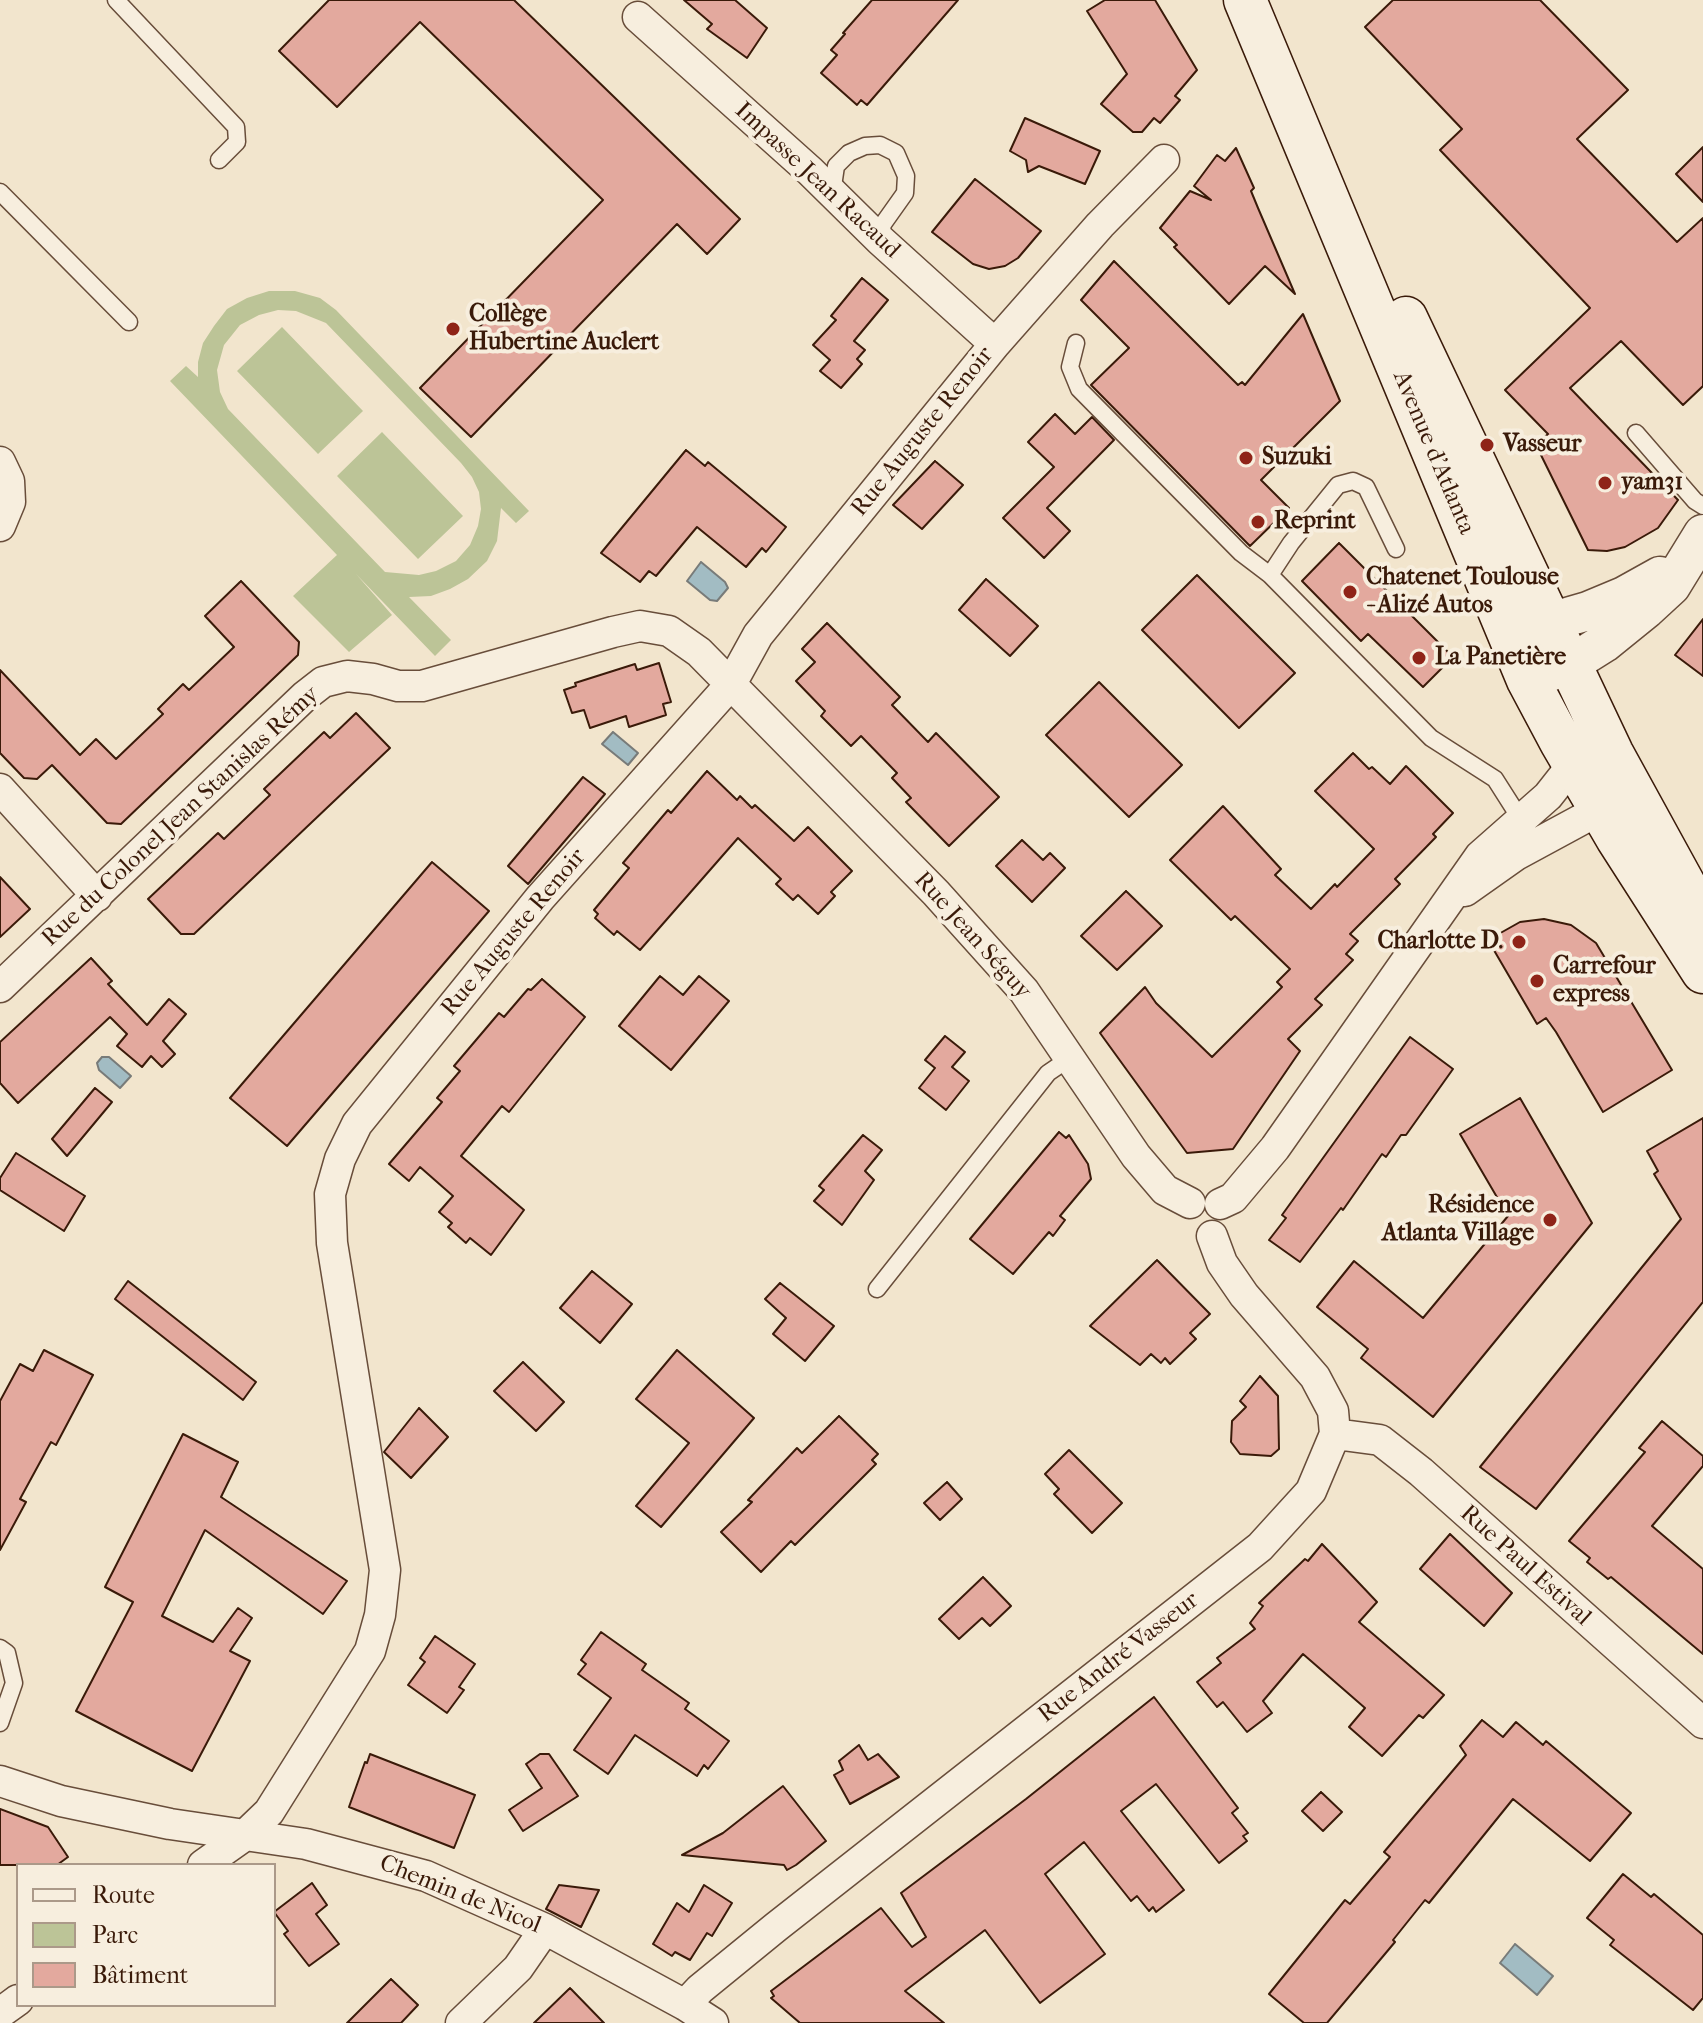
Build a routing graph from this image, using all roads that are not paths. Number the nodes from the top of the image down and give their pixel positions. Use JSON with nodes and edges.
{"nodes":[{"id":1,"x":116,"y":0,"type":"edge"},
{"id":2,"x":1245,"y":0,"type":"edge"},
{"id":3,"x":1271,"y":0,"type":"edge"},
{"id":4,"x":638,"y":17,"type":"dead end"},
{"id":5,"x":219,"y":160,"type":"dead end"},
{"id":6,"x":1164,"y":160,"type":"dead end"},
{"id":7,"x":0,"y":192,"type":"edge"},
{"id":8,"x":832,"y":193,"type":"junction"},
{"id":9,"x":880,"y":240,"type":"junction"},
{"id":10,"x":129,"y":322,"type":"dead end"},
{"id":11,"x":1076,"y":343,"type":"dead end"},
{"id":12,"x":995,"y":344,"type":"junction"},
{"id":13,"x":1636,"y":433,"type":"dead end"},
{"id":14,"x":0,"y":462,"type":"edge"},
{"id":15,"x":1703,"y":506,"type":"edge"},
{"id":16,"x":0,"y":526,"type":"edge"},
{"id":17,"x":1694,"y":547,"type":"edge"},
{"id":18,"x":1396,"y":549,"type":"dead end"},
{"id":19,"x":1270,"y":575,"type":"junction"},
{"id":20,"x":1550,"y":622,"type":"junction"},
{"id":21,"x":1521,"y":662,"type":"junction"},
{"id":22,"x":1569,"y":665,"type":"junction"},
{"id":23,"x":731,"y":684,"type":"junction"},
{"id":24,"x":1603,"y":776,"type":"junction"},
{"id":25,"x":0,"y":789,"type":"edge"},
{"id":26,"x":1521,"y":818,"type":"junction"},
{"id":27,"x":1536,"y":845,"type":"junction"},
{"id":28,"x":97,"y":896,"type":"junction"},
{"id":29,"x":1444,"y":906,"type":"junction"},
{"id":30,"x":1703,"y":919,"type":"edge"},
{"id":31,"x":1703,"y":972,"type":"edge"},
{"id":32,"x":0,"y":987,"type":"edge"},
{"id":33,"x":1070,"y":1058,"type":"junction"},
{"id":34,"x":1190,"y":1203,"type":"junction"},
{"id":35,"x":1220,"y":1204,"type":"junction"},
{"id":36,"x":1212,"y":1236,"type":"junction"},
{"id":37,"x":877,"y":1289,"type":"dead end"},
{"id":38,"x":1335,"y":1434,"type":"junction"},
{"id":39,"x":0,"y":1648,"type":"edge"},
{"id":40,"x":0,"y":1723,"type":"edge"},
{"id":41,"x":1703,"y":1723,"type":"edge"},
{"id":42,"x":0,"y":1781,"type":"edge"},
{"id":43,"x":244,"y":1836,"type":"junction"},
{"id":44,"x":206,"y":1863,"type":"edge"},
{"id":45,"x":545,"y":1929,"type":"junction"},
{"id":46,"x":685,"y":2005,"type":"junction"},
{"id":47,"x":461,"y":2023,"type":"edge"},
{"id":48,"x":713,"y":2023,"type":"edge"}],
"edges":[{"from":1,"to":5,"type":"lane"},
{"from":2,"to":21,"type":"main road","name":"Avenue d'Atlanta"},
{"from":3,"to":20,"type":"main road","name":"Avenue d'Atlanta"},
{"from":4,"to":8,"type":"street","name":"Impasse Jean Racaud"},
{"from":6,"to":12,"type":"street","name":"Rue Auguste Renoir"},
{"from":7,"to":10,"type":"lane"},
{"from":8,"to":9,"type":"street","name":"Impasse Jean Racaud"},
{"from":8,"to":9,"type":"lane"},
{"from":9,"to":12,"type":"street","name":"Impasse Jean Racaud"},
{"from":11,"to":19,"type":"lane"},
{"from":12,"to":23,"type":"street","name":"Rue Auguste Renoir"},
{"from":13,"to":15,"type":"lane"},
{"from":14,"to":16,"type":"street"},
{"from":17,"to":20,"type":"street"},
{"from":17,"to":22,"type":"street"},
{"from":18,"to":19,"type":"lane"},
{"from":19,"to":26,"type":"lane"},
{"from":20,"to":21,"type":"street"},
{"from":20,"to":22,"type":"main road","name":"Avenue d'Atlanta"},
{"from":21,"to":22,"type":"street"},
{"from":21,"to":24,"type":"main road","name":"Avenue d'Atlanta"},
{"from":22,"to":24,"type":"main road","name":"Avenue d'Atlanta"},
{"from":23,"to":28,"type":"street","name":"Rue du Colonel Jean Stanislas Rémy"},
{"from":23,"to":33,"type":"street","name":"Rue Jean Séguy"},
{"from":23,"to":43,"type":"street","name":"Rue Auguste Renoir"},
{"from":24,"to":26,"type":"street"},
{"from":24,"to":27,"type":"street"},
{"from":24,"to":30,"type":"main road","name":"Avenue d'Atlanta"},
{"from":24,"to":31,"type":"main road","name":"Avenue d'Atlanta"},
{"from":25,"to":28,"type":"street"},
{"from":26,"to":27,"type":"lane"},
{"from":26,"to":29,"type":"street"},
{"from":27,"to":29,"type":"street"},
{"from":28,"to":32,"type":"street","name":"Rue du Colonel Jean Stanislas Rémy"},
{"from":29,"to":35,"type":"street"},
{"from":33,"to":34,"type":"street","name":"Rue Jean Séguy"},
{"from":33,"to":37,"type":"lane"},
{"from":34,"to":35,"type":"street"},
{"from":34,"to":36,"type":"street"},
{"from":35,"to":36,"type":"street"},
{"from":36,"to":38,"type":"street"},
{"from":38,"to":41,"type":"street","name":"Rue Paul Estival"},
{"from":38,"to":46,"type":"street","name":"Rue André Vasseur"},
{"from":39,"to":40,"type":"lane"},
{"from":42,"to":43,"type":"street","name":"Chemin de Nicol"},
{"from":43,"to":44,"type":"street","name":"Rue Auguste Renoir"},
{"from":43,"to":45,"type":"street","name":"Chemin de Nicol"},
{"from":45,"to":46,"type":"street","name":"Chemin de Nicol"},
{"from":45,"to":47,"type":"street"},
{"from":46,"to":48,"type":"street","name":"Chemin de Nicol"}]}
